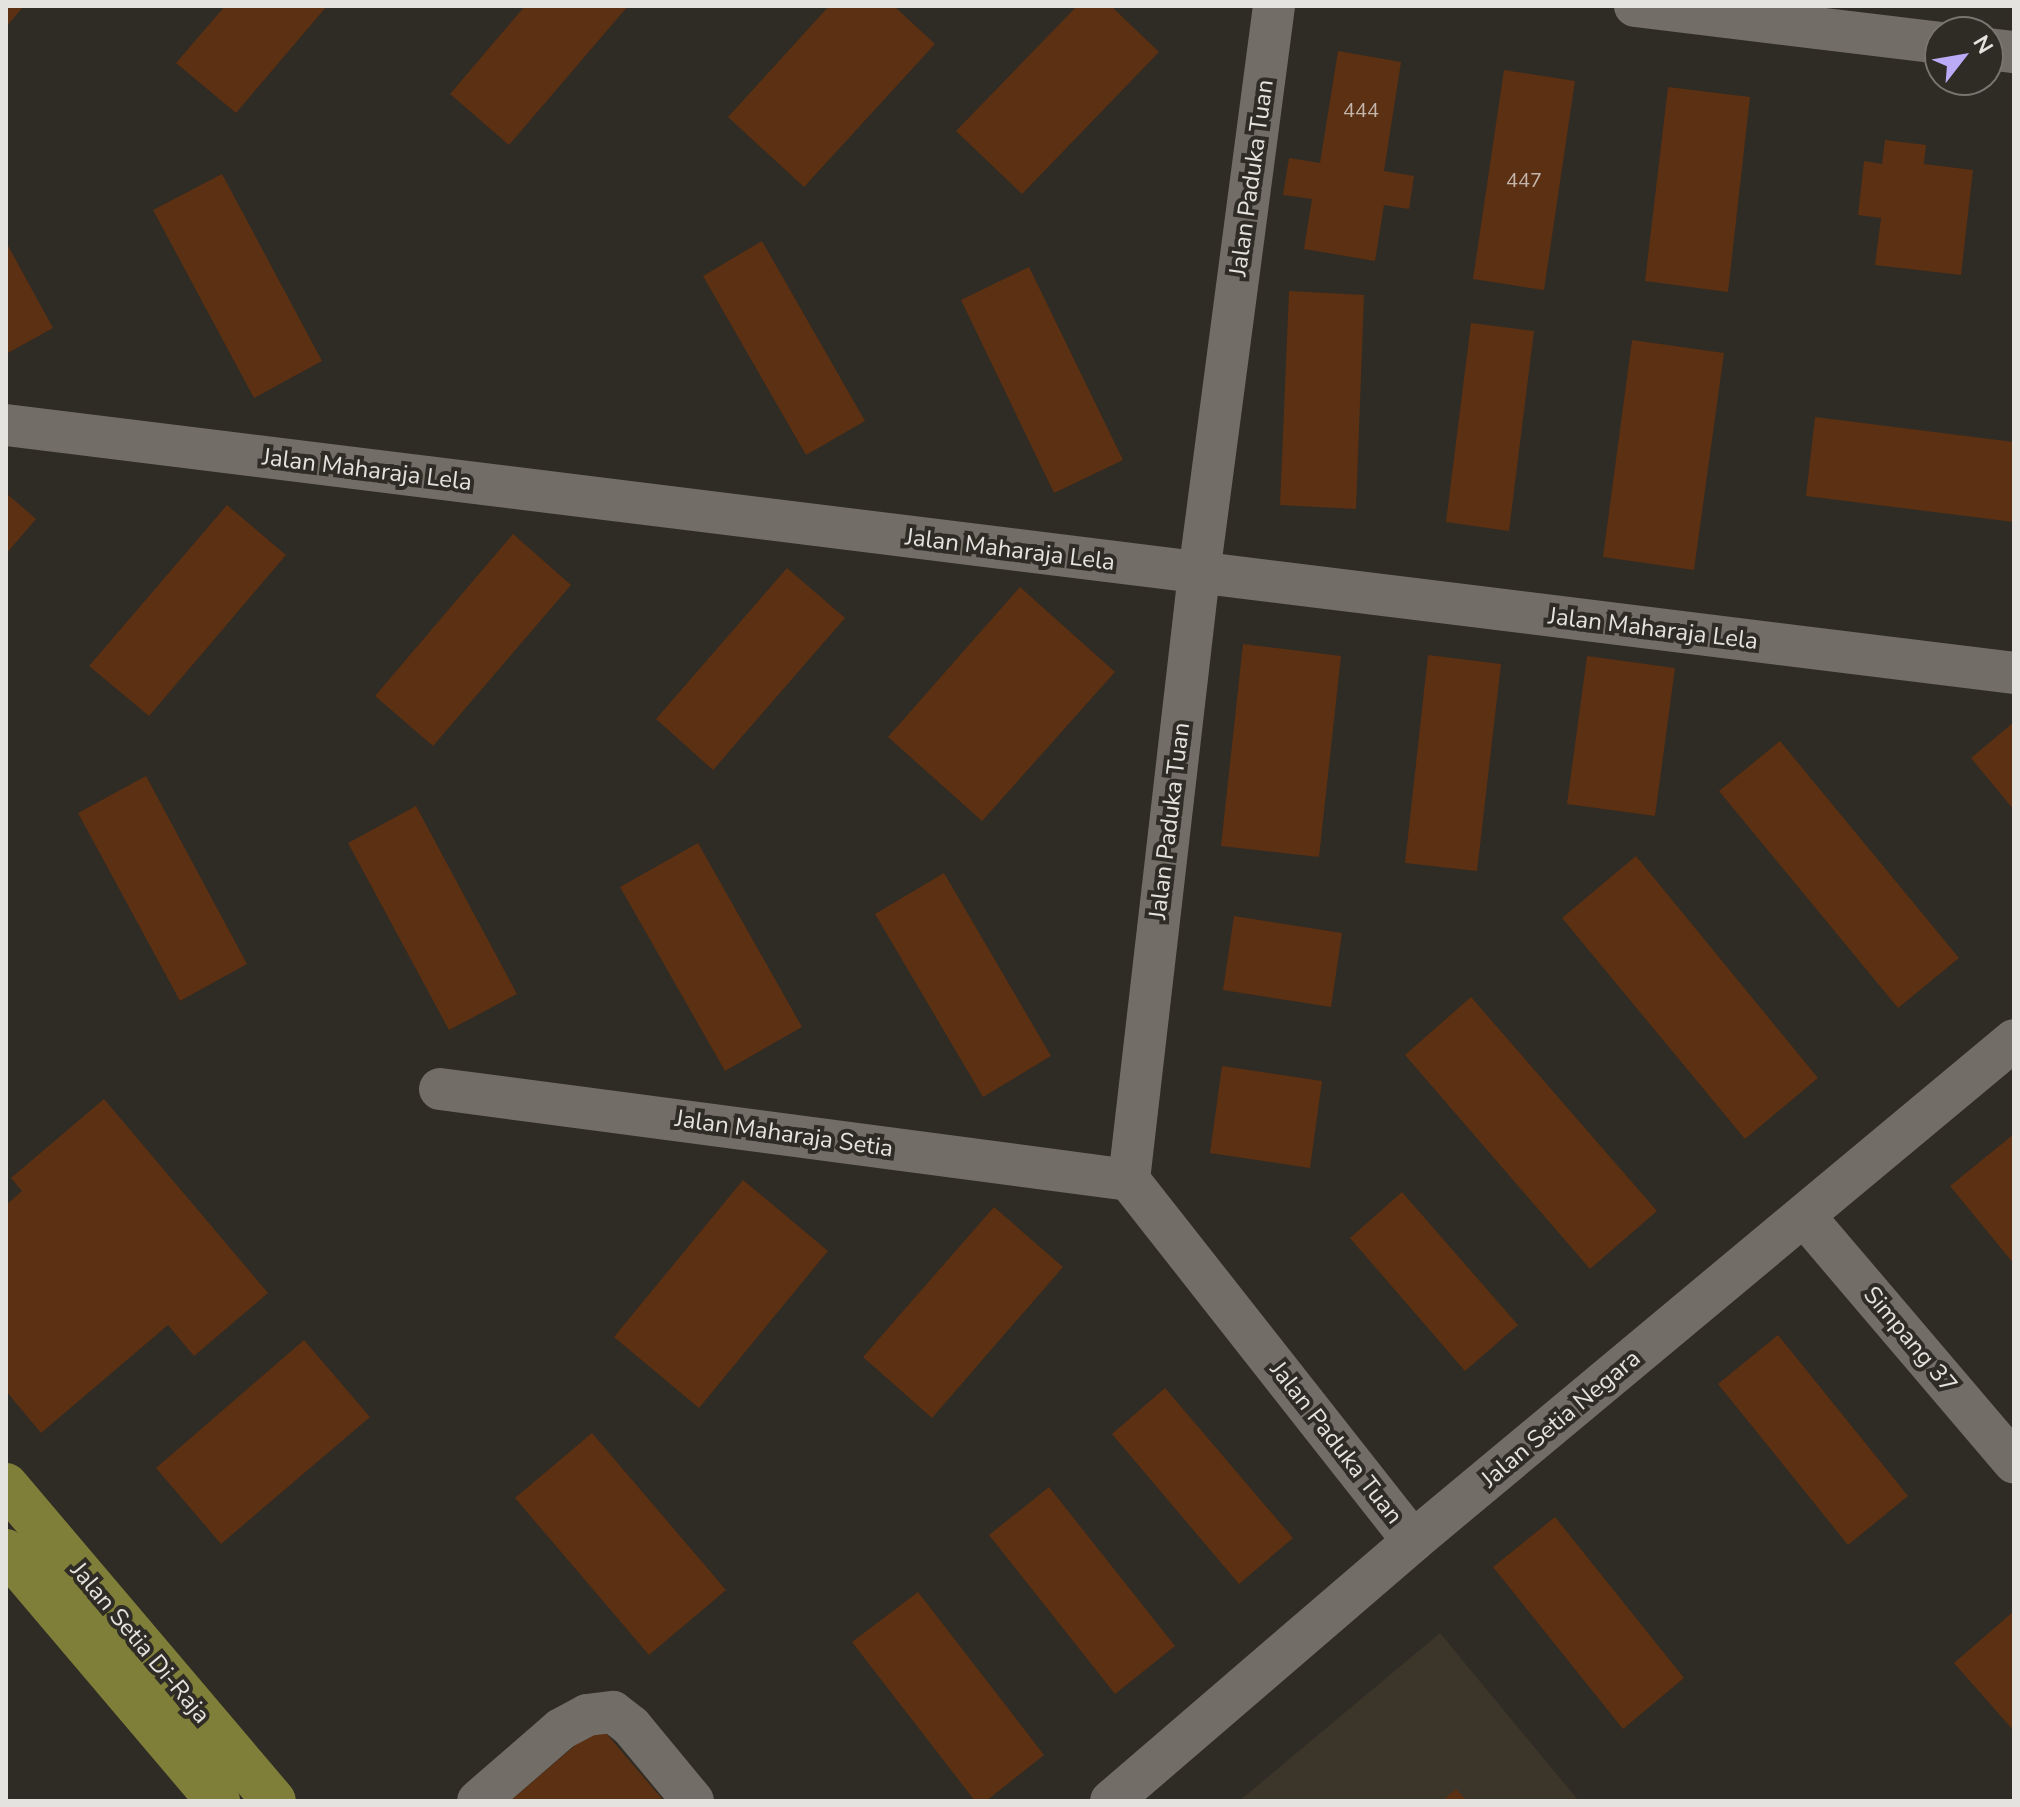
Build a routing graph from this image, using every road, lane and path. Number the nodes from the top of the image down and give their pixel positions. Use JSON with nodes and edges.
{"nodes":[{"id":1,"x":1274,"y":6,"type":"edge"},
{"id":2,"x":1635,"y":6,"type":"edge"},
{"id":3,"x":1924,"y":41,"type":"edge"},
{"id":4,"x":6,"y":425,"type":"edge"},
{"id":5,"x":1199,"y":574,"type":"junction"},
{"id":6,"x":2014,"y":673,"type":"edge"},
{"id":7,"x":2014,"y":1040,"type":"edge"},
{"id":8,"x":440,"y":1089,"type":"dead end"},
{"id":9,"x":1129,"y":1180,"type":"junction"},
{"id":10,"x":1806,"y":1218,"type":"junction"},
{"id":11,"x":2014,"y":1462,"type":"edge"},
{"id":12,"x":6,"y":1485,"type":"edge"},
{"id":13,"x":1413,"y":1541,"type":"junction"},
{"id":14,"x":6,"y":1551,"type":"edge"},
{"id":15,"x":1133,"y":1794,"type":"edge"},
{"id":16,"x":218,"y":1801,"type":"edge"},
{"id":17,"x":274,"y":1801,"type":"edge"},
{"id":18,"x":478,"y":1801,"type":"edge"},
{"id":19,"x":693,"y":1801,"type":"edge"}],
"edges":[{"from":1,"to":5,"type":"street","name":"Jalan Paduka Tuan"},
{"from":2,"to":3,"type":"street"},
{"from":4,"to":5,"type":"street","name":"Jalan Maharaja Lela"},
{"from":5,"to":6,"type":"street","name":"Jalan Maharaja Lela"},
{"from":5,"to":9,"type":"street","name":"Jalan Paduka Tuan"},
{"from":7,"to":10,"type":"street","name":"Jalan Setia Negara"},
{"from":8,"to":9,"type":"street","name":"Jalan Maharaja Setia"},
{"from":9,"to":13,"type":"street","name":"Jalan Paduka Tuan"},
{"from":10,"to":11,"type":"street","name":"Simpang 37"},
{"from":10,"to":13,"type":"street","name":"Jalan Setia Negara"},
{"from":12,"to":17,"type":"main road","name":"Jalan Setia Di-Raja"},
{"from":13,"to":15,"type":"street","name":"Jalan Setia Negara"},
{"from":14,"to":16,"type":"main road","name":"Jalan Setia Di-Raja"},
{"from":18,"to":19,"type":"street"}]}
